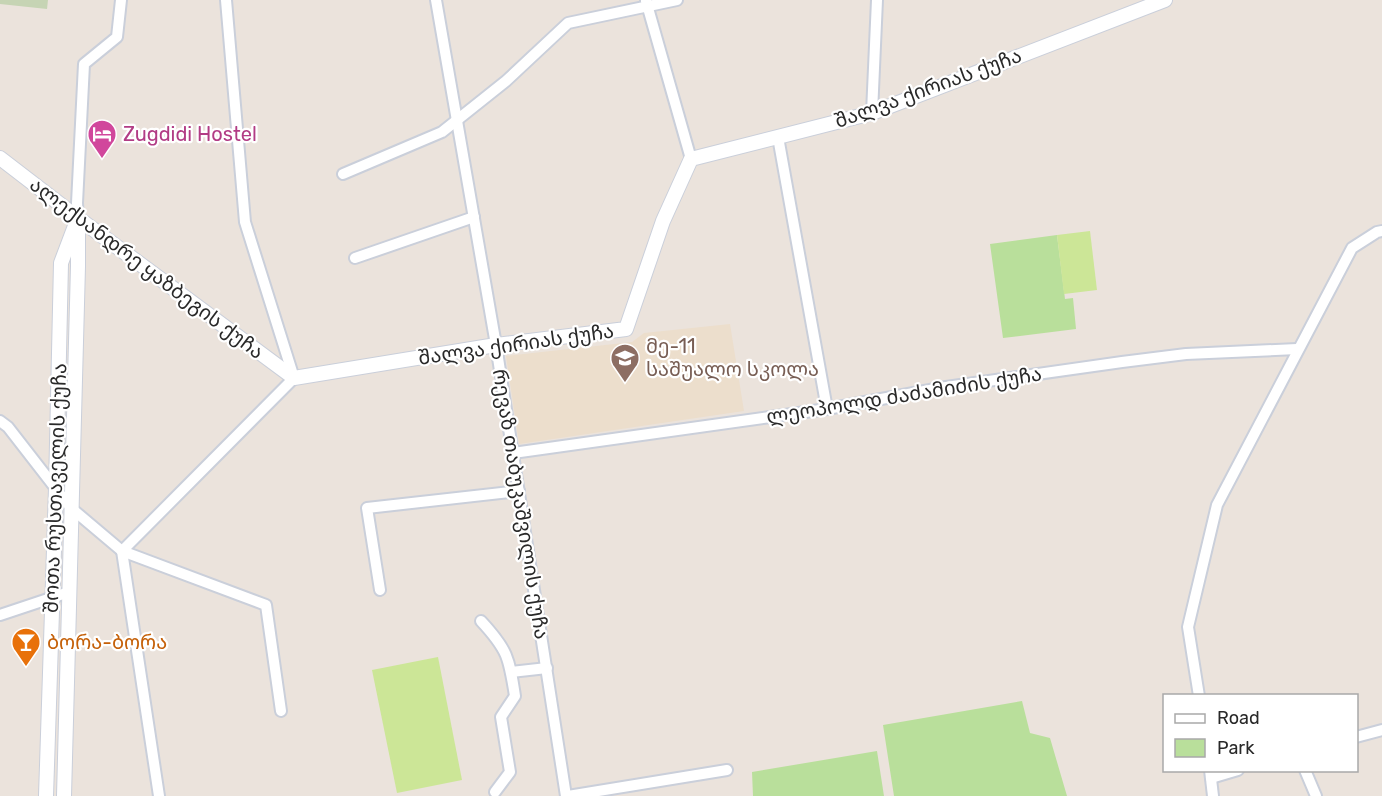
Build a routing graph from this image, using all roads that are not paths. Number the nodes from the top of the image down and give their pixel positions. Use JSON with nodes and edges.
{"nodes":[{"id":1,"x":121,"y":0,"type":"edge"},
{"id":2,"x":226,"y":0,"type":"edge"},
{"id":3,"x":436,"y":0,"type":"edge"},
{"id":4,"x":677,"y":0,"type":"edge"},
{"id":5,"x":877,"y":0,"type":"edge"},
{"id":6,"x":1165,"y":0,"type":"edge"},
{"id":7,"x":647,"y":3,"type":"edge"},
{"id":8,"x":872,"y":113,"type":"junction"},
{"id":9,"x":457,"y":122,"type":"junction"},
{"id":10,"x":778,"y":137,"type":"junction"},
{"id":11,"x":0,"y":158,"type":"edge"},
{"id":12,"x":691,"y":159,"type":"junction"},
{"id":13,"x":343,"y":174,"type":"dead end"},
{"id":14,"x":474,"y":217,"type":"junction"},
{"id":15,"x":78,"y":218,"type":"junction"},
{"id":16,"x":1382,"y":231,"type":"edge"},
{"id":17,"x":355,"y":258,"type":"dead end"},
{"id":18,"x":496,"y":345,"type":"junction"},
{"id":19,"x":1297,"y":349,"type":"junction"},
{"id":20,"x":294,"y":378,"type":"junction"},
{"id":21,"x":827,"y":409,"type":"junction"},
{"id":22,"x":0,"y":421,"type":"edge"},
{"id":23,"x":513,"y":453,"type":"junction"},
{"id":24,"x":56,"y":488,"type":"junction"},
{"id":25,"x":519,"y":491,"type":"junction"},
{"id":26,"x":71,"y":508,"type":"junction"},
{"id":27,"x":122,"y":551,"type":"junction"},
{"id":28,"x":380,"y":590,"type":"dead end"},
{"id":29,"x":69,"y":592,"type":"junction"},
{"id":30,"x":52,"y":597,"type":"junction"},
{"id":31,"x":0,"y":615,"type":"edge"},
{"id":32,"x":481,"y":621,"type":"dead end"},
{"id":33,"x":547,"y":668,"type":"junction"},
{"id":34,"x":511,"y":672,"type":"junction"},
{"id":35,"x":1199,"y":694,"type":"edge"},
{"id":36,"x":281,"y":711,"type":"dead end"},
{"id":37,"x":1382,"y":730,"type":"edge"},
{"id":38,"x":1358,"y":736,"type":"edge"},
{"id":39,"x":727,"y":770,"type":"dead end"},
{"id":40,"x":1229,"y":772,"type":"edge"},
{"id":41,"x":1305,"y":772,"type":"edge"},
{"id":42,"x":1210,"y":774,"type":"edge"},
{"id":43,"x":495,"y":792,"type":"dead end"},
{"id":44,"x":46,"y":796,"type":"edge"},
{"id":45,"x":64,"y":796,"type":"edge"},
{"id":46,"x":159,"y":796,"type":"edge"},
{"id":47,"x":567,"y":796,"type":"edge"},
{"id":48,"x":1213,"y":796,"type":"edge"},
{"id":49,"x":1316,"y":796,"type":"edge"}],
"edges":[{"from":1,"to":15,"type":"street","name":"შოთა რუსთაველის ქუჩა"},
{"from":2,"to":20,"type":"street"},
{"from":3,"to":9,"type":"street","name":"რევაზ თაბუკაშვილის ქუჩა"},
{"from":4,"to":7,"type":"street"},
{"from":5,"to":8,"type":"street"},
{"from":6,"to":8,"type":"street","name":"შალვა ქირიას ქუჩა"},
{"from":7,"to":9,"type":"street"},
{"from":7,"to":12,"type":"street"},
{"from":8,"to":10,"type":"street","name":"შალვა ქირიას ქუჩა"},
{"from":9,"to":13,"type":"street"},
{"from":9,"to":14,"type":"street","name":"რევაზ თაბუკაშვილის ქუჩა"},
{"from":10,"to":12,"type":"street","name":"შალვა ქირიას ქუჩა"},
{"from":10,"to":21,"type":"street"},
{"from":11,"to":15,"type":"street","name":"ალექსანდრე ყაზბეგის ქუჩა"},
{"from":12,"to":18,"type":"street","name":"შალვა ქირიას ქუჩა"},
{"from":14,"to":17,"type":"street"},
{"from":14,"to":18,"type":"street","name":"რევაზ თაბუკაშვილის ქუჩა"},
{"from":15,"to":20,"type":"street","name":"ალექსანდრე ყაზბეგის ქუჩა"},
{"from":15,"to":24,"type":"street","name":"შოთა რუსთაველის ქუჩა"},
{"from":15,"to":26,"type":"street","name":"შოთა რუსთაველის ქუჩა"},
{"from":16,"to":19,"type":"street"},
{"from":18,"to":20,"type":"street","name":"შალვა ქირიას ქუჩა"},
{"from":18,"to":23,"type":"street","name":"რევაზ თაბუკაშვილის ქუჩა"},
{"from":19,"to":21,"type":"street","name":"ლეოპოლდ ძაძამიძის ქუჩა"},
{"from":19,"to":35,"type":"street"},
{"from":20,"to":27,"type":"street"},
{"from":21,"to":23,"type":"street","name":"ლეოპოლდ ძაძამიძის ქუჩა"},
{"from":22,"to":24,"type":"street"},
{"from":23,"to":25,"type":"street","name":"რევაზ თაბუკაშვილის ქუჩა"},
{"from":24,"to":26,"type":"street"},
{"from":24,"to":30,"type":"street","name":"შოთა რუსთაველის ქუჩა"},
{"from":25,"to":28,"type":"street"},
{"from":25,"to":33,"type":"street","name":"რევაზ თაბუკაშვილის ქუჩა"},
{"from":26,"to":27,"type":"street"},
{"from":26,"to":29,"type":"street","name":"შოთა რუსთაველის ქუჩა"},
{"from":27,"to":36,"type":"street"},
{"from":27,"to":46,"type":"street"},
{"from":29,"to":30,"type":"street"},
{"from":29,"to":45,"type":"street","name":"შოთა რუსთაველის ქუჩა"},
{"from":30,"to":31,"type":"street"},
{"from":30,"to":44,"type":"street","name":"შოთა რუსთაველის ქუჩა"},
{"from":32,"to":34,"type":"street"},
{"from":33,"to":34,"type":"street"},
{"from":33,"to":47,"type":"street","name":"რევაზ თაბუკაშვილის ქუჩა"},
{"from":34,"to":43,"type":"street"},
{"from":37,"to":38,"type":"street"},
{"from":39,"to":47,"type":"street"},
{"from":40,"to":42,"type":"street"},
{"from":41,"to":49,"type":"street"},
{"from":42,"to":48,"type":"street"}]}
